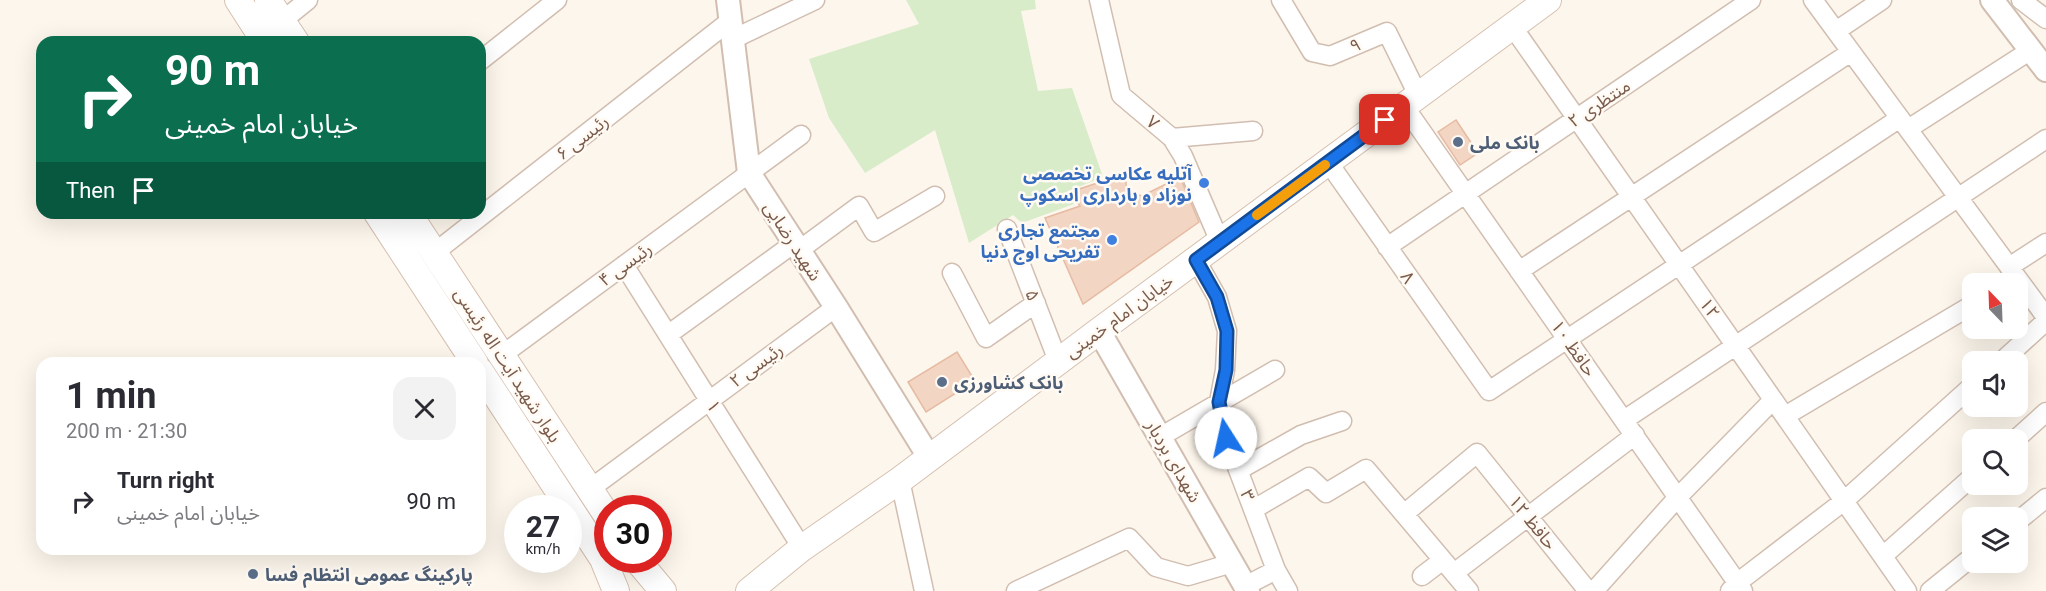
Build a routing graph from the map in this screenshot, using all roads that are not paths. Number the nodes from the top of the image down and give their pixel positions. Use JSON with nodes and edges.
{"nodes":[{"id":1,"x":238,"y":0,"type":"edge"},
{"id":2,"x":309,"y":0,"type":"edge"},
{"id":3,"x":557,"y":0,"type":"edge"},
{"id":4,"x":815,"y":0,"type":"edge"},
{"id":5,"x":1099,"y":0,"type":"edge"},
{"id":6,"x":1281,"y":0,"type":"edge"},
{"id":7,"x":1548,"y":0,"type":"edge"},
{"id":8,"x":1751,"y":0,"type":"edge"},
{"id":9,"x":1813,"y":0,"type":"edge"},
{"id":10,"x":1882,"y":0,"type":"edge"},
{"id":11,"x":1992,"y":0,"type":"edge"},
{"id":12,"x":2021,"y":0,"type":"edge"},
{"id":13,"x":275,"y":10,"type":"edge"},
{"id":14,"x":2046,"y":19,"type":"edge"},
{"id":15,"x":731,"y":20,"type":"edge"},
{"id":16,"x":1512,"y":26,"type":"junction"},
{"id":17,"x":1836,"y":31,"type":"junction"},
{"id":18,"x":261,"y":36,"type":"edge"},
{"id":19,"x":292,"y":36,"type":"edge"},
{"id":20,"x":2031,"y":50,"type":"junction"},
{"id":21,"x":1851,"y":52,"type":"junction"},
{"id":22,"x":486,"y":57,"type":"edge"},
{"id":23,"x":2046,"y":70,"type":"edge"},
{"id":24,"x":1411,"y":101,"type":"junction"},
{"id":25,"x":1576,"y":118,"type":"junction"},
{"id":26,"x":1904,"y":123,"type":"junction"},
{"id":27,"x":1253,"y":131,"type":"dead end"},
{"id":28,"x":801,"y":135,"type":"dead end"},
{"id":29,"x":1172,"y":138,"type":"junction"},
{"id":30,"x":2046,"y":138,"type":"edge"},
{"id":31,"x":1328,"y":162,"type":"junction"},
{"id":32,"x":748,"y":173,"type":"junction"},
{"id":33,"x":1465,"y":193,"type":"junction"},
{"id":34,"x":935,"y":195,"type":"dead end"},
{"id":35,"x":1632,"y":197,"type":"junction"},
{"id":36,"x":1958,"y":197,"type":"junction"},
{"id":37,"x":486,"y":212,"type":"edge"},
{"id":38,"x":381,"y":219,"type":"edge"},
{"id":39,"x":412,"y":219,"type":"edge"},
{"id":40,"x":477,"y":219,"type":"edge"},
{"id":41,"x":1007,"y":229,"type":"dead end"},
{"id":42,"x":1220,"y":242,"type":"junction"},
{"id":43,"x":2046,"y":243,"type":"edge"},
{"id":44,"x":1387,"y":247,"type":"junction"},
{"id":45,"x":796,"y":248,"type":"junction"},
{"id":46,"x":434,"y":253,"type":"junction"},
{"id":47,"x":1196,"y":260,"type":"junction"},
{"id":48,"x":1679,"y":264,"type":"junction"},
{"id":49,"x":624,"y":265,"type":"junction"},
{"id":50,"x":1519,"y":271,"type":"junction"},
{"id":51,"x":952,"y":273,"type":"dead end"},
{"id":52,"x":2009,"y":273,"type":"edge"},
{"id":53,"x":2014,"y":273,"type":"edge"},
{"id":54,"x":2028,"y":297,"type":"edge"},
{"id":55,"x":1036,"y":303,"type":"junction"},
{"id":56,"x":836,"y":307,"type":"junction"},
{"id":57,"x":1962,"y":311,"type":"edge"},
{"id":58,"x":2046,"y":319,"type":"edge"},
{"id":59,"x":1099,"y":331,"type":"junction"},
{"id":60,"x":669,"y":334,"type":"junction"},
{"id":61,"x":1567,"y":339,"type":"junction"},
{"id":62,"x":1736,"y":347,"type":"junction"},
{"id":63,"x":2013,"y":351,"type":"edge"},
{"id":64,"x":502,"y":355,"type":"junction"},
{"id":65,"x":471,"y":357,"type":"edge"},
{"id":66,"x":1058,"y":361,"type":"junction"},
{"id":67,"x":1275,"y":370,"type":"dead end"},
{"id":68,"x":486,"y":379,"type":"edge"},
{"id":69,"x":1962,"y":396,"type":"edge"},
{"id":70,"x":710,"y":399,"type":"junction"},
{"id":71,"x":1773,"y":400,"type":"junction"},
{"id":72,"x":1219,"y":402,"type":"junction"},
{"id":73,"x":2046,"y":412,"type":"edge"},
{"id":74,"x":1785,"y":416,"type":"junction"},
{"id":75,"x":1624,"y":420,"type":"junction"},
{"id":76,"x":1342,"y":421,"type":"dead end"},
{"id":77,"x":2027,"y":429,"type":"edge"},
{"id":78,"x":1635,"y":435,"type":"junction"},
{"id":79,"x":1160,"y":437,"type":"junction"},
{"id":80,"x":929,"y":457,"type":"junction"},
{"id":81,"x":1239,"y":470,"type":"junction"},
{"id":82,"x":900,"y":480,"type":"junction"},
{"id":83,"x":1962,"y":486,"type":"edge"},
{"id":84,"x":590,"y":489,"type":"junction"},
{"id":85,"x":594,"y":495,"type":"edge"},
{"id":86,"x":1678,"y":497,"type":"junction"},
{"id":87,"x":2046,"y":498,"type":"edge"},
{"id":88,"x":1844,"y":501,"type":"junction"},
{"id":89,"x":1254,"y":509,"type":"junction"},
{"id":90,"x":2028,"y":513,"type":"edge"},
{"id":91,"x":1404,"y":514,"type":"junction"},
{"id":92,"x":1528,"y":515,"type":"junction"},
{"id":93,"x":802,"y":548,"type":"junction"},
{"id":94,"x":1883,"y":556,"type":"junction"},
{"id":95,"x":1232,"y":563,"type":"junction"},
{"id":96,"x":1962,"y":565,"type":"edge"},
{"id":97,"x":1448,"y":566,"type":"junction"},
{"id":98,"x":1276,"y":570,"type":"junction"},
{"id":99,"x":648,"y":573,"type":"edge"},
{"id":100,"x":1422,"y":576,"type":"dead end"},
{"id":101,"x":1899,"y":587,"type":"edge"},
{"id":102,"x":1247,"y":588,"type":"edge"},
{"id":103,"x":1736,"y":588,"type":"edge"},
{"id":104,"x":616,"y":591,"type":"edge"},
{"id":105,"x":663,"y":591,"type":"edge"},
{"id":106,"x":749,"y":591,"type":"edge"},
{"id":107,"x":924,"y":591,"type":"edge"},
{"id":108,"x":1016,"y":591,"type":"edge"},
{"id":109,"x":1288,"y":591,"type":"edge"},
{"id":110,"x":1469,"y":591,"type":"edge"},
{"id":111,"x":1588,"y":591,"type":"edge"},
{"id":112,"x":1594,"y":591,"type":"edge"},
{"id":113,"x":1930,"y":591,"type":"edge"}],
"edges":[{"from":1,"to":18,"type":"main road"},
{"from":2,"to":13,"type":"street"},
{"from":3,"to":22,"type":"street"},
{"from":4,"to":15,"type":"street","name":"رئیسی ۶"},
{"from":5,"to":29,"type":"street","name":"۷"},
{"from":6,"to":24,"type":"street","name":"۹"},
{"from":7,"to":16,"type":"main road","name":"خیابان امام خمینی"},
{"from":8,"to":25,"type":"street","name":"منتظری ۲"},
{"from":9,"to":17,"type":"street"},
{"from":10,"to":17,"type":"street"},
{"from":11,"to":20,"type":"street"},
{"from":12,"to":14,"type":"street"},
{"from":13,"to":19,"type":"main road"},
{"from":15,"to":32,"type":"street","name":"شهید رضایی"},
{"from":15,"to":37,"type":"street","name":"رئیسی ۶"},
{"from":16,"to":24,"type":"main road","name":"خیابان امام خمینی"},
{"from":16,"to":25,"type":"street","name":"۱۲"},
{"from":17,"to":21,"type":"street"},
{"from":20,"to":23,"type":"street"},
{"from":20,"to":26,"type":"street"},
{"from":21,"to":26,"type":"street"},
{"from":21,"to":35,"type":"street"},
{"from":24,"to":31,"type":"main road","name":"خیابان امام خمینی"},
{"from":24,"to":33,"type":"street","name":"حافظ ۱۰"},
{"from":25,"to":33,"type":"street","name":"منتظری ۲"},
{"from":25,"to":35,"type":"street","name":"۱۲"},
{"from":26,"to":36,"type":"street"},
{"from":26,"to":48,"type":"street"},
{"from":27,"to":29,"type":"street"},
{"from":28,"to":32,"type":"street","name":"رئیسی ۴"},
{"from":29,"to":42,"type":"street","name":"۷"},
{"from":30,"to":36,"type":"street"},
{"from":31,"to":42,"type":"main road","name":"خیابان امام خمینی"},
{"from":31,"to":44,"type":"street","name":"۸"},
{"from":32,"to":45,"type":"street","name":"شهید رضایی"},
{"from":32,"to":49,"type":"street","name":"رئیسی ۴"},
{"from":33,"to":44,"type":"street","name":"منتظری ۲"},
{"from":33,"to":50,"type":"street","name":"حافظ ۱۰"},
{"from":34,"to":45,"type":"street"},
{"from":35,"to":48,"type":"street","name":"۱۲"},
{"from":35,"to":50,"type":"street"},
{"from":36,"to":52,"type":"street"},
{"from":36,"to":62,"type":"street"},
{"from":38,"to":65,"type":"main road","name":"بلوار شهید آیت اله رئیسی"},
{"from":39,"to":46,"type":"main road","name":"بلوار شهید آیت اله رئیسی"},
{"from":40,"to":46,"type":"street","name":"رئیسی ۶"},
{"from":41,"to":55,"type":"street","name":"۵"},
{"from":42,"to":47,"type":"main road","name":"خیابان امام خمینی"},
{"from":43,"to":53,"type":"street"},
{"from":44,"to":61,"type":"street","name":"۸"},
{"from":45,"to":56,"type":"street","name":"شهید رضایی"},
{"from":45,"to":60,"type":"street"},
{"from":46,"to":64,"type":"main road","name":"بلوار شهید آیت اله رئیسی"},
{"from":47,"to":59,"type":"main road","name":"خیابان امام خمینی"},
{"from":47,"to":72,"type":"street","name":"۳"},
{"from":48,"to":61,"type":"street"},
{"from":48,"to":62,"type":"street","name":"۱۲"},
{"from":49,"to":60,"type":"street","name":"۱"},
{"from":49,"to":64,"type":"street","name":"رئیسی ۴"},
{"from":50,"to":61,"type":"street","name":"حافظ ۱۰"},
{"from":51,"to":55,"type":"street"},
{"from":54,"to":58,"type":"street"},
{"from":55,"to":66,"type":"street","name":"۵"},
{"from":56,"to":70,"type":"street","name":"رئیسی ۲"},
{"from":56,"to":80,"type":"street","name":"شهید رضایی"},
{"from":57,"to":74,"type":"street"},
{"from":58,"to":63,"type":"street"},
{"from":59,"to":66,"type":"main road","name":"خیابان امام خمینی"},
{"from":59,"to":79,"type":"street","name":"شهدای بردبار"},
{"from":60,"to":70,"type":"street","name":"۱"},
{"from":61,"to":75,"type":"street","name":"حافظ ۱۰"},
{"from":62,"to":71,"type":"street","name":"۱۲"},
{"from":62,"to":75,"type":"street"},
{"from":64,"to":84,"type":"main road","name":"بلوار شهید آیت اله رئیسی"},
{"from":66,"to":80,"type":"main road","name":"خیابان امام خمینی"},
{"from":67,"to":72,"type":"street"},
{"from":68,"to":104,"type":"main road","name":"بلوار شهید آیت اله رئیسی"},
{"from":69,"to":88,"type":"street"},
{"from":70,"to":84,"type":"street","name":"رئیسی ۲"},
{"from":70,"to":93,"type":"street","name":"۱"},
{"from":71,"to":74,"type":"street","name":"۱۲"},
{"from":71,"to":86,"type":"street"},
{"from":72,"to":79,"type":"street"},
{"from":72,"to":81,"type":"street","name":"۳"},
{"from":73,"to":77,"type":"street"},
{"from":74,"to":88,"type":"street","name":"۱۲"},
{"from":75,"to":78,"type":"street","name":"حافظ ۱۰"},
{"from":76,"to":81,"type":"street"},
{"from":78,"to":86,"type":"street","name":"حافظ ۱۰"},
{"from":78,"to":92,"type":"street"},
{"from":79,"to":95,"type":"street","name":"شهدای بردبار"},
{"from":80,"to":82,"type":"main road","name":"خیابان امام خمینی"},
{"from":81,"to":89,"type":"street","name":"۳"},
{"from":82,"to":93,"type":"main road","name":"خیابان امام خمینی"},
{"from":82,"to":107,"type":"street"},
{"from":83,"to":94,"type":"street"},
{"from":84,"to":85,"type":"main road","name":"بلوار شهید آیت اله رئیسی"},
{"from":86,"to":103,"type":"street","name":"حافظ ۱۰"},
{"from":86,"to":112,"type":"street"},
{"from":87,"to":90,"type":"street"},
{"from":88,"to":94,"type":"street","name":"۱۲"},
{"from":88,"to":103,"type":"street"},
{"from":89,"to":91,"type":"street"},
{"from":89,"to":98,"type":"street","name":"۳"},
{"from":91,"to":92,"type":"street","name":"حافظ ۱۲"},
{"from":91,"to":97,"type":"street"},
{"from":92,"to":97,"type":"street"},
{"from":92,"to":111,"type":"street","name":"حافظ ۱۲"},
{"from":93,"to":106,"type":"main road","name":"خیابان امام خمینی"},
{"from":94,"to":101,"type":"street","name":"۱۲"},
{"from":95,"to":102,"type":"street","name":"شهدای بردبار"},
{"from":95,"to":108,"type":"street"},
{"from":96,"to":113,"type":"street"},
{"from":97,"to":100,"type":"street"},
{"from":97,"to":110,"type":"street"},
{"from":98,"to":102,"type":"street"},
{"from":98,"to":109,"type":"street","name":"۳"},
{"from":99,"to":105,"type":"main road"}]}
